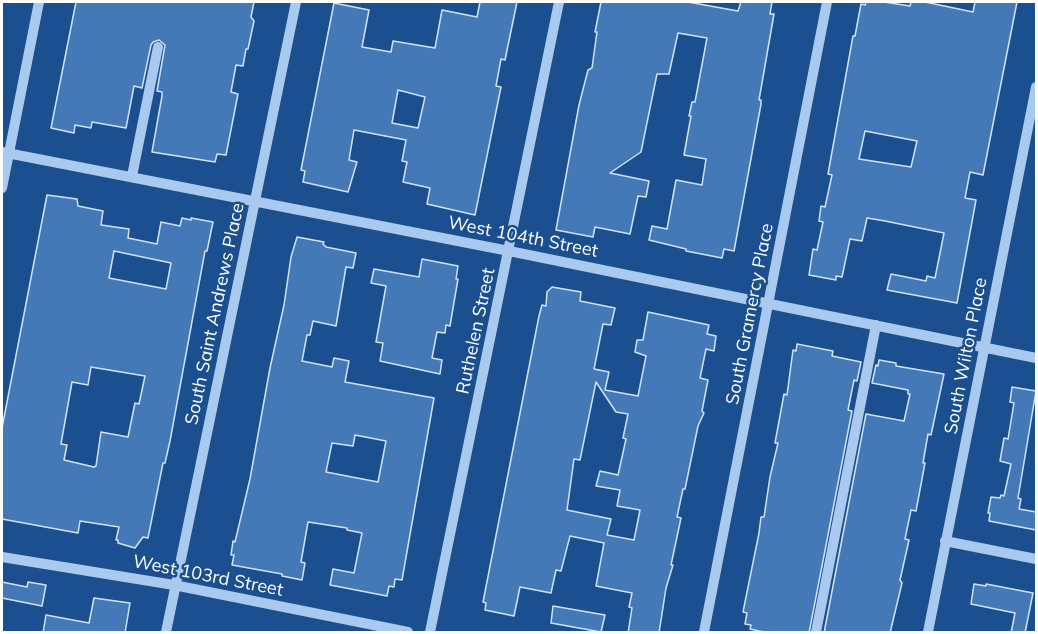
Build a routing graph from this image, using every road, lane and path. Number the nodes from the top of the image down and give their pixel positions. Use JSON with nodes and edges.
{"nodes":[{"id":1,"x":39,"y":2,"type":"edge"},
{"id":2,"x":296,"y":2,"type":"edge"},
{"id":3,"x":559,"y":2,"type":"edge"},
{"id":4,"x":827,"y":2,"type":"edge"},
{"id":5,"x":158,"y":47,"type":"dead end"},
{"id":6,"x":1036,"y":87,"type":"edge"},
{"id":7,"x":1032,"y":132,"type":"edge"},
{"id":8,"x":5,"y":152,"type":"edge"},
{"id":9,"x":132,"y":176,"type":"junction"},
{"id":10,"x":2,"y":188,"type":"edge"},
{"id":11,"x":256,"y":201,"type":"junction"},
{"id":12,"x":509,"y":251,"type":"junction"},
{"id":13,"x":768,"y":303,"type":"junction"},
{"id":14,"x":876,"y":325,"type":"junction"},
{"id":15,"x":985,"y":348,"type":"junction"},
{"id":16,"x":1036,"y":358,"type":"edge"},
{"id":17,"x":945,"y":541,"type":"junction"},
{"id":18,"x":2,"y":557,"type":"edge"},
{"id":19,"x":1036,"y":559,"type":"edge"},
{"id":20,"x":174,"y":585,"type":"junction"},
{"id":21,"x":166,"y":633,"type":"edge"},
{"id":22,"x":408,"y":633,"type":"edge"},
{"id":23,"x":430,"y":633,"type":"edge"},
{"id":24,"x":704,"y":633,"type":"edge"},
{"id":25,"x":816,"y":633,"type":"edge"},
{"id":26,"x":928,"y":633,"type":"edge"}],
"edges":[{"from":1,"to":8,"type":"street"},
{"from":2,"to":11,"type":"street","name":"South Saint Andrews Place"},
{"from":3,"to":12,"type":"street","name":"Ruthelen Street"},
{"from":4,"to":13,"type":"street","name":"South Gramercy Place"},
{"from":5,"to":9,"type":"street"},
{"from":6,"to":7,"type":"street","name":"South Wilton Place"},
{"from":7,"to":15,"type":"street","name":"South Wilton Place"},
{"from":8,"to":9,"type":"street","name":"West 104th Street"},
{"from":8,"to":10,"type":"street"},
{"from":9,"to":11,"type":"street","name":"West 104th Street"},
{"from":11,"to":12,"type":"street","name":"West 104th Street"},
{"from":11,"to":20,"type":"street","name":"South Saint Andrews Place"},
{"from":12,"to":13,"type":"street","name":"West 104th Street"},
{"from":12,"to":23,"type":"street","name":"Ruthelen Street"},
{"from":13,"to":14,"type":"street","name":"West 104th Street"},
{"from":13,"to":24,"type":"street","name":"South Gramercy Place"},
{"from":14,"to":15,"type":"street","name":"West 104th Street"},
{"from":14,"to":25,"type":"street"},
{"from":15,"to":16,"type":"street","name":"West 104th Street"},
{"from":15,"to":17,"type":"street","name":"South Wilton Place"},
{"from":17,"to":19,"type":"street"},
{"from":17,"to":26,"type":"street","name":"South Wilton Place"},
{"from":18,"to":20,"type":"street","name":"West 103rd Street"},
{"from":20,"to":21,"type":"street","name":"South Saint Andrews Place"},
{"from":20,"to":22,"type":"street","name":"West 103rd Street"}]}
